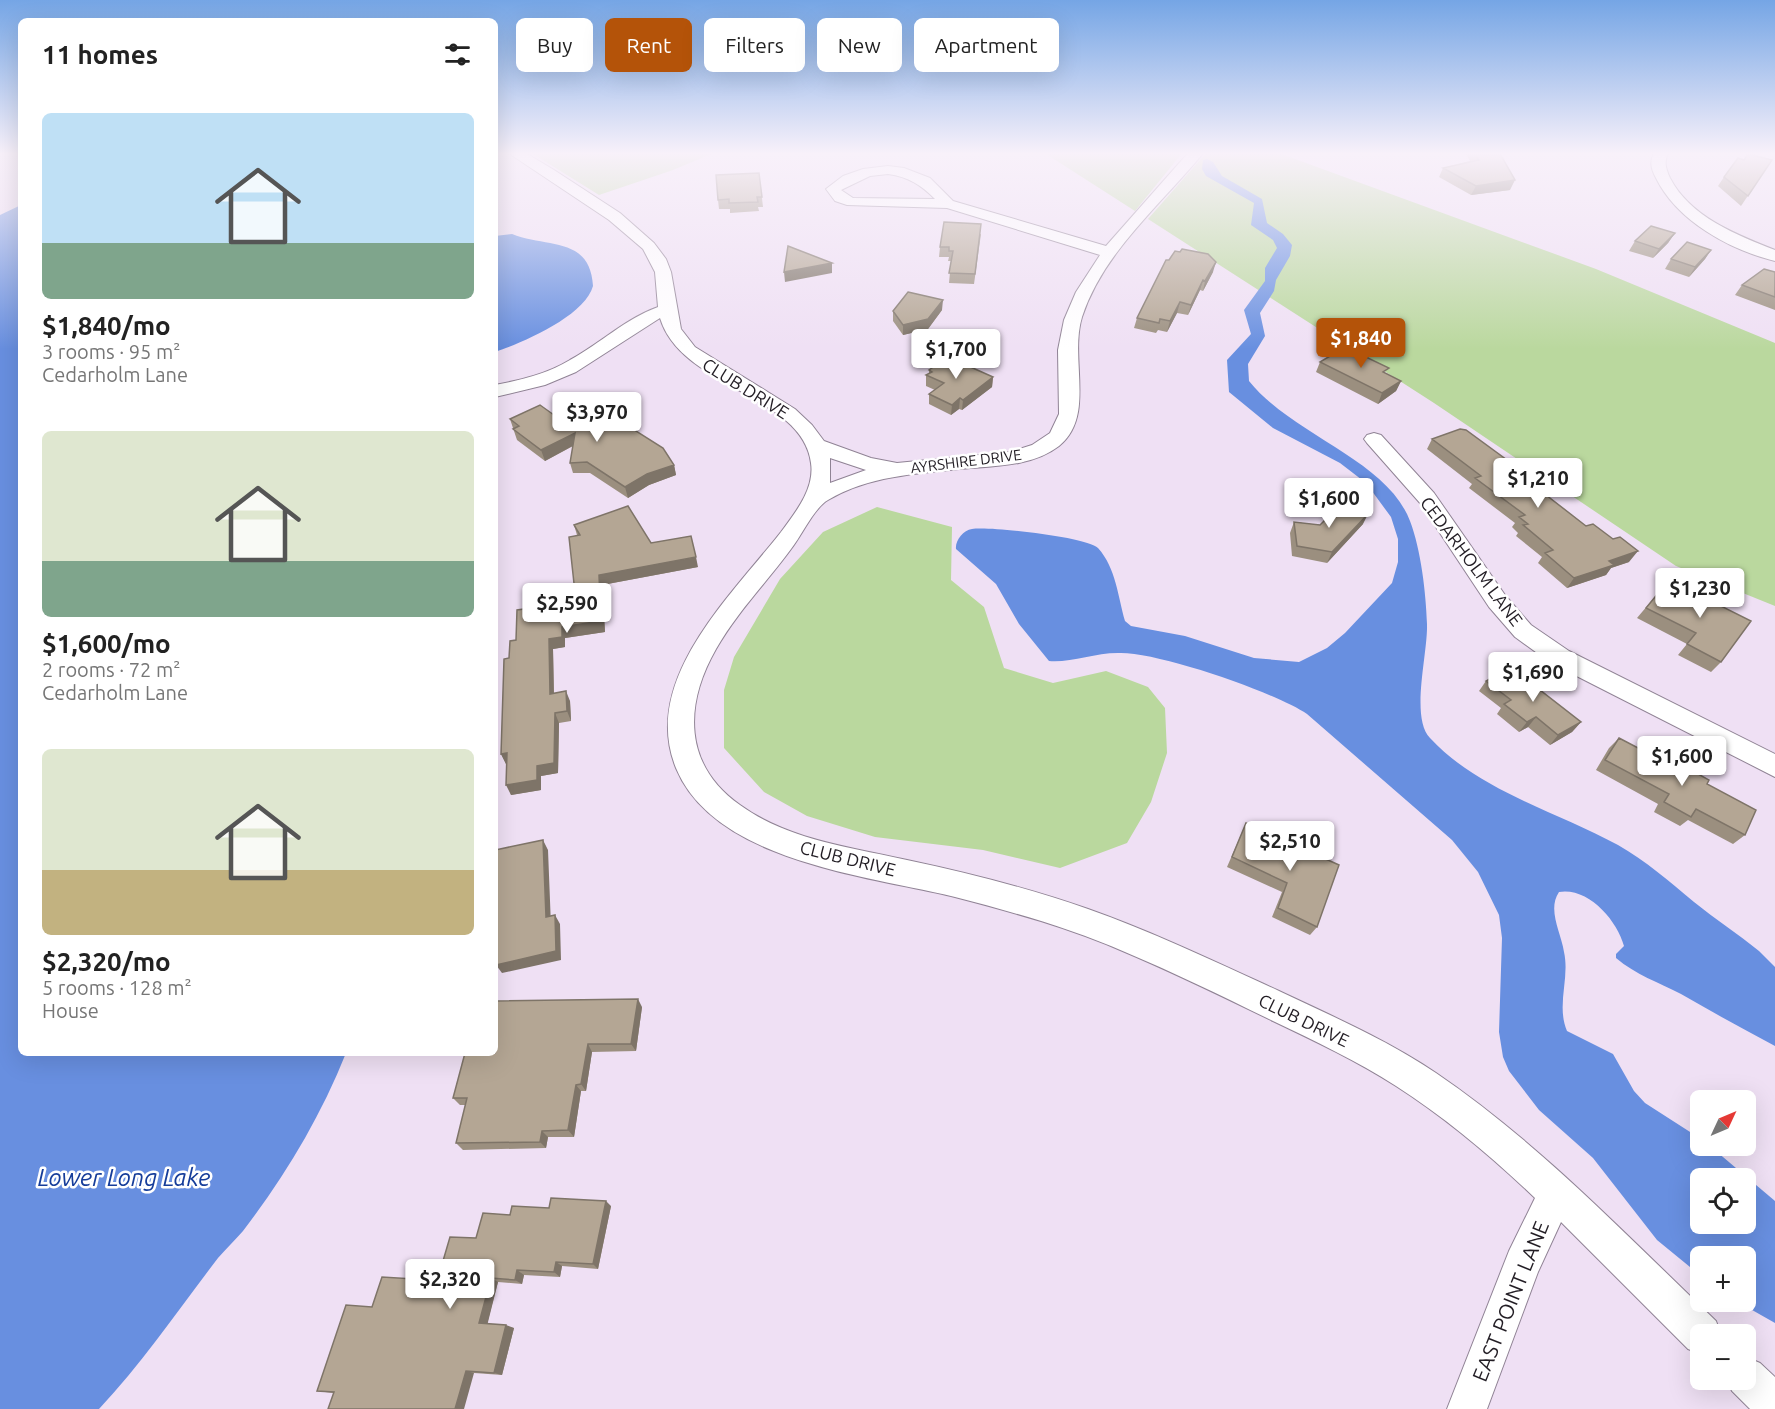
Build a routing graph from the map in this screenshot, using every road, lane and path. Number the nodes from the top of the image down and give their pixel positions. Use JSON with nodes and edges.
{"nodes":[{"id":1,"x":614,"y":218,"type":"edge"},
{"id":2,"x":994,"y":218,"type":"edge"},
{"id":3,"x":1141,"y":218,"type":"edge"},
{"id":4,"x":1703,"y":218,"type":"edge"},
{"id":5,"x":1111,"y":253,"type":"junction"},
{"id":6,"x":1775,"y":256,"type":"edge"},
{"id":7,"x":665,"y":310,"type":"junction"},
{"id":8,"x":498,"y":390,"type":"edge"},
{"id":9,"x":1374,"y":439,"type":"dead end"},
{"id":10,"x":818,"y":446,"type":"junction"},
{"id":11,"x":898,"y":469,"type":"junction"},
{"id":12,"x":815,"y":497,"type":"junction"},
{"id":13,"x":1775,"y":766,"type":"edge"},
{"id":14,"x":1556,"y":1194,"type":"junction"},
{"id":15,"x":1691,"y":1324,"type":"edge"},
{"id":16,"x":1756,"y":1387,"type":"edge"},
{"id":17,"x":1775,"y":1405,"type":"edge"},
{"id":18,"x":1467,"y":1409,"type":"edge"}],
"edges":[{"from":1,"to":7,"type":"street","name":"CLUB DRIVE"},
{"from":2,"to":5,"type":"street"},
{"from":3,"to":5,"type":"street","name":"AYRSHIRE DRIVE"},
{"from":4,"to":6,"type":"street"},
{"from":5,"to":11,"type":"street","name":"AYRSHIRE DRIVE"},
{"from":7,"to":8,"type":"street"},
{"from":7,"to":10,"type":"street","name":"CLUB DRIVE"},
{"from":9,"to":13,"type":"street","name":"CEDARHOLM LANE"},
{"from":10,"to":11,"type":"street","name":"AYRSHIRE DRIVE"},
{"from":10,"to":12,"type":"street","name":"CLUB DRIVE"},
{"from":11,"to":12,"type":"street","name":"AYRSHIRE DRIVE"},
{"from":12,"to":14,"type":"street","name":"CLUB DRIVE"},
{"from":14,"to":15,"type":"street","name":"CLUB DRIVE"},
{"from":14,"to":18,"type":"street","name":"EAST POINT LANE"},
{"from":16,"to":17,"type":"street"}]}
